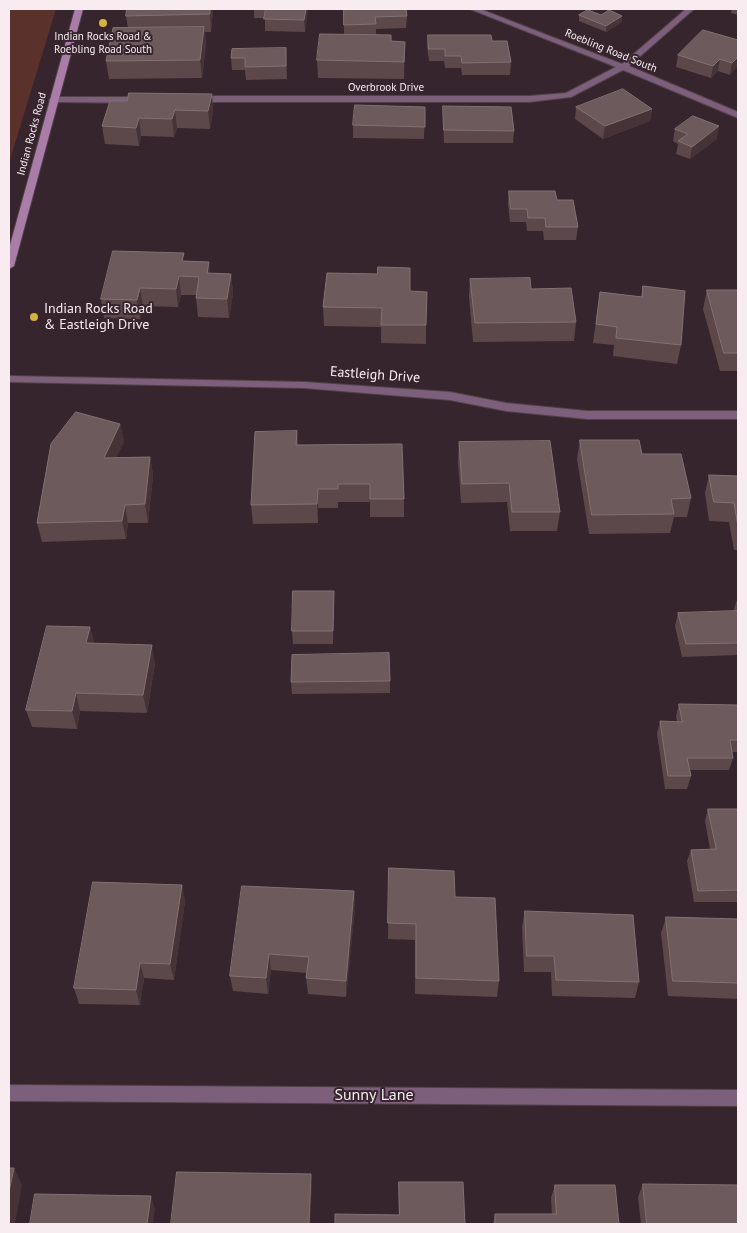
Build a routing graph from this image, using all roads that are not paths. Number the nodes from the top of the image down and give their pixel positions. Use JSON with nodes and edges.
{"nodes":[{"id":1,"x":79,"y":9,"type":"edge"},
{"id":2,"x":474,"y":9,"type":"edge"},
{"id":3,"x":690,"y":9,"type":"edge"},
{"id":4,"x":623,"y":67,"type":"junction"},
{"id":5,"x":53,"y":100,"type":"junction"},
{"id":6,"x":152,"y":100,"type":"edge"},
{"id":7,"x":182,"y":100,"type":"edge"},
{"id":8,"x":738,"y":115,"type":"edge"},
{"id":9,"x":9,"y":266,"type":"edge"},
{"id":10,"x":9,"y":380,"type":"edge"},
{"id":11,"x":738,"y":415,"type":"edge"},
{"id":12,"x":9,"y":1092,"type":"edge"},
{"id":13,"x":738,"y":1098,"type":"edge"}],
"edges":[{"from":1,"to":5,"type":"street","name":"Indian Rocks Road"},
{"from":2,"to":4,"type":"street","name":"Roebling Road South"},
{"from":3,"to":4,"type":"street","name":"Overbrook Drive"},
{"from":4,"to":7,"type":"street","name":"Overbrook Drive"},
{"from":4,"to":8,"type":"street","name":"Roebling Road South"},
{"from":5,"to":6,"type":"street"},
{"from":5,"to":9,"type":"street","name":"Indian Rocks Road"},
{"from":10,"to":11,"type":"street","name":"Eastleigh Drive"},
{"from":12,"to":13,"type":"street","name":"Sunny Lane"}]}
